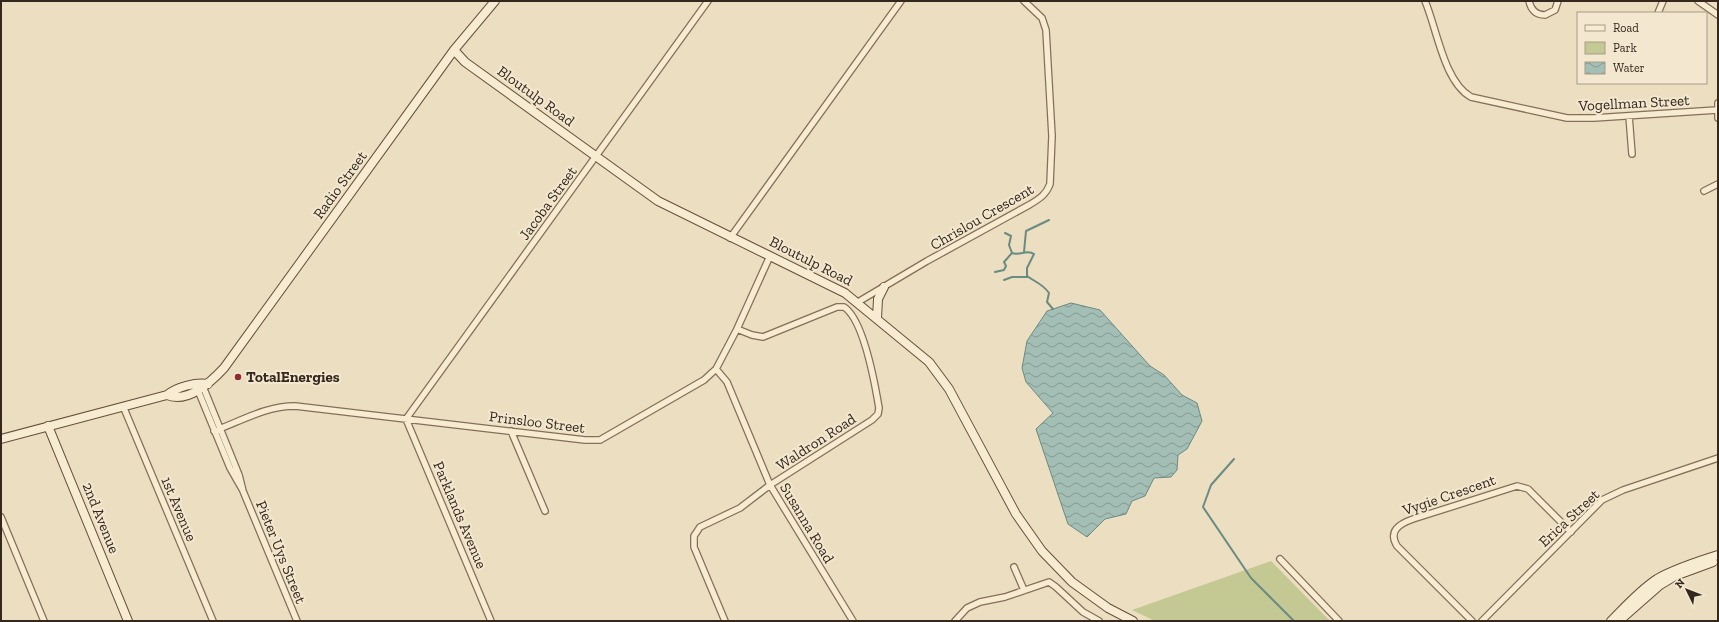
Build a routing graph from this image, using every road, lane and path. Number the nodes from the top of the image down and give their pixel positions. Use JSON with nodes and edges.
{"nodes":[{"id":1,"x":495,"y":1,"type":"edge"},
{"id":2,"x":708,"y":1,"type":"edge"},
{"id":3,"x":901,"y":1,"type":"edge"},
{"id":4,"x":1024,"y":1,"type":"edge"},
{"id":5,"x":1426,"y":1,"type":"edge"},
{"id":6,"x":1529,"y":1,"type":"edge"},
{"id":7,"x":1558,"y":1,"type":"edge"},
{"id":8,"x":1664,"y":1,"type":"edge"},
{"id":9,"x":1698,"y":1,"type":"edge"},
{"id":10,"x":1658,"y":12,"type":"edge"},
{"id":11,"x":1718,"y":15,"type":"edge"},
{"id":12,"x":454,"y":50,"type":"junction"},
{"id":13,"x":1718,"y":103,"type":"edge"},
{"id":14,"x":1717,"y":110,"type":"edge"},
{"id":15,"x":1630,"y":116,"type":"junction"},
{"id":16,"x":1718,"y":118,"type":"edge"},
{"id":17,"x":1632,"y":154,"type":"dead end"},
{"id":18,"x":596,"y":157,"type":"junction"},
{"id":19,"x":1718,"y":184,"type":"edge"},
{"id":20,"x":1704,"y":191,"type":"dead end"},
{"id":21,"x":730,"y":238,"type":"junction"},
{"id":22,"x":770,"y":256,"type":"junction"},
{"id":23,"x":884,"y":287,"type":"junction"},
{"id":24,"x":858,"y":302,"type":"junction"},
{"id":25,"x":877,"y":318,"type":"junction"},
{"id":26,"x":738,"y":329,"type":"junction"},
{"id":27,"x":716,"y":369,"type":"junction"},
{"id":28,"x":201,"y":386,"type":"junction"},
{"id":29,"x":123,"y":406,"type":"junction"},
{"id":30,"x":406,"y":419,"type":"junction"},
{"id":31,"x":48,"y":426,"type":"junction"},
{"id":32,"x":221,"y":429,"type":"junction"},
{"id":33,"x":214,"y":431,"type":"junction"},
{"id":34,"x":511,"y":431,"type":"junction"},
{"id":35,"x":1,"y":434,"type":"edge"},
{"id":36,"x":12,"y":436,"type":"junction"},
{"id":37,"x":1,"y":439,"type":"edge"},
{"id":38,"x":1718,"y":458,"type":"edge"},
{"id":39,"x":770,"y":485,"type":"junction"},
{"id":40,"x":243,"y":491,"type":"junction"},
{"id":41,"x":545,"y":511,"type":"dead end"},
{"id":42,"x":1,"y":518,"type":"edge"},
{"id":43,"x":1571,"y":532,"type":"junction"},
{"id":44,"x":1718,"y":555,"type":"edge"},
{"id":45,"x":1280,"y":559,"type":"dead end"},
{"id":46,"x":1718,"y":561,"type":"edge"},
{"id":47,"x":1014,"y":567,"type":"dead end"},
{"id":48,"x":1024,"y":590,"type":"junction"},
{"id":49,"x":44,"y":621,"type":"edge"},
{"id":50,"x":128,"y":621,"type":"edge"},
{"id":51,"x":213,"y":621,"type":"edge"},
{"id":52,"x":297,"y":621,"type":"edge"},
{"id":53,"x":491,"y":621,"type":"edge"},
{"id":54,"x":725,"y":621,"type":"edge"},
{"id":55,"x":853,"y":621,"type":"edge"},
{"id":56,"x":955,"y":621,"type":"edge"},
{"id":57,"x":1099,"y":621,"type":"edge"},
{"id":58,"x":1133,"y":621,"type":"edge"},
{"id":59,"x":1339,"y":621,"type":"edge"},
{"id":60,"x":1472,"y":621,"type":"edge"},
{"id":61,"x":1482,"y":621,"type":"edge"},
{"id":62,"x":1611,"y":621,"type":"edge"},
{"id":63,"x":1619,"y":621,"type":"edge"}],
"edges":[{"from":1,"to":12,"type":"street","name":"Radio Street"},
{"from":2,"to":18,"type":"street","name":"Jacoba Street"},
{"from":3,"to":21,"type":"street"},
{"from":4,"to":23,"type":"street","name":"Chrislou Crescent"},
{"from":5,"to":15,"type":"street","name":"Vogellman Street"},
{"from":6,"to":7,"type":"street"},
{"from":8,"to":10,"type":"street"},
{"from":9,"to":11,"type":"street"},
{"from":12,"to":18,"type":"street","name":"Bloutulp Road"},
{"from":12,"to":28,"type":"street","name":"Radio Street"},
{"from":13,"to":14,"type":"street"},
{"from":14,"to":15,"type":"street","name":"Vogellman Street"},
{"from":14,"to":16,"type":"street"},
{"from":15,"to":17,"type":"street"},
{"from":18,"to":21,"type":"street","name":"Bloutulp Road"},
{"from":18,"to":30,"type":"street","name":"Jacoba Street"},
{"from":19,"to":20,"type":"street"},
{"from":21,"to":22,"type":"street","name":"Bloutulp Road"},
{"from":22,"to":24,"type":"street","name":"Bloutulp Road"},
{"from":22,"to":26,"type":"street","name":"Prinsloo Street"},
{"from":23,"to":24,"type":"street","name":"Chrislou Crescent"},
{"from":23,"to":25,"type":"street"},
{"from":24,"to":25,"type":"street","name":"Bloutulp Road"},
{"from":25,"to":58,"type":"street","name":"Bloutulp Road"},
{"from":26,"to":27,"type":"street","name":"Prinsloo Street"},
{"from":26,"to":39,"type":"street","name":"Waldron Road"},
{"from":27,"to":34,"type":"street","name":"Prinsloo Street"},
{"from":27,"to":39,"type":"street","name":"Susanna Road"},
{"from":28,"to":29,"type":"street"},
{"from":28,"to":32,"type":"street","name":"Pieter Uys Street"},
{"from":28,"to":33,"type":"street","name":"Pieter Uys Street"},
{"from":29,"to":31,"type":"street"},
{"from":29,"to":51,"type":"street","name":"1st Avenue"},
{"from":30,"to":32,"type":"street","name":"Prinsloo Street"},
{"from":30,"to":34,"type":"street","name":"Prinsloo Street"},
{"from":30,"to":53,"type":"street","name":"Parklands Avenue"},
{"from":31,"to":36,"type":"street"},
{"from":31,"to":50,"type":"street","name":"2nd Avenue"},
{"from":32,"to":33,"type":"street","name":"Prinsloo Street"},
{"from":32,"to":40,"type":"street","name":"Pieter Uys Street"},
{"from":33,"to":40,"type":"street","name":"Pieter Uys Street"},
{"from":34,"to":41,"type":"street"},
{"from":35,"to":36,"type":"street"},
{"from":36,"to":37,"type":"street"},
{"from":38,"to":43,"type":"street","name":"Erica Street"},
{"from":39,"to":54,"type":"street","name":"Waldron Road"},
{"from":39,"to":55,"type":"street","name":"Susanna Road"},
{"from":40,"to":52,"type":"street","name":"Pieter Uys Street"},
{"from":42,"to":49,"type":"street"},
{"from":43,"to":60,"type":"street","name":"Vygie Crescent"},
{"from":43,"to":61,"type":"street","name":"Erica Street"},
{"from":44,"to":62,"type":"street"},
{"from":45,"to":59,"type":"street"},
{"from":46,"to":63,"type":"street"},
{"from":47,"to":48,"type":"street"},
{"from":48,"to":56,"type":"street"},
{"from":48,"to":57,"type":"street"}]}
